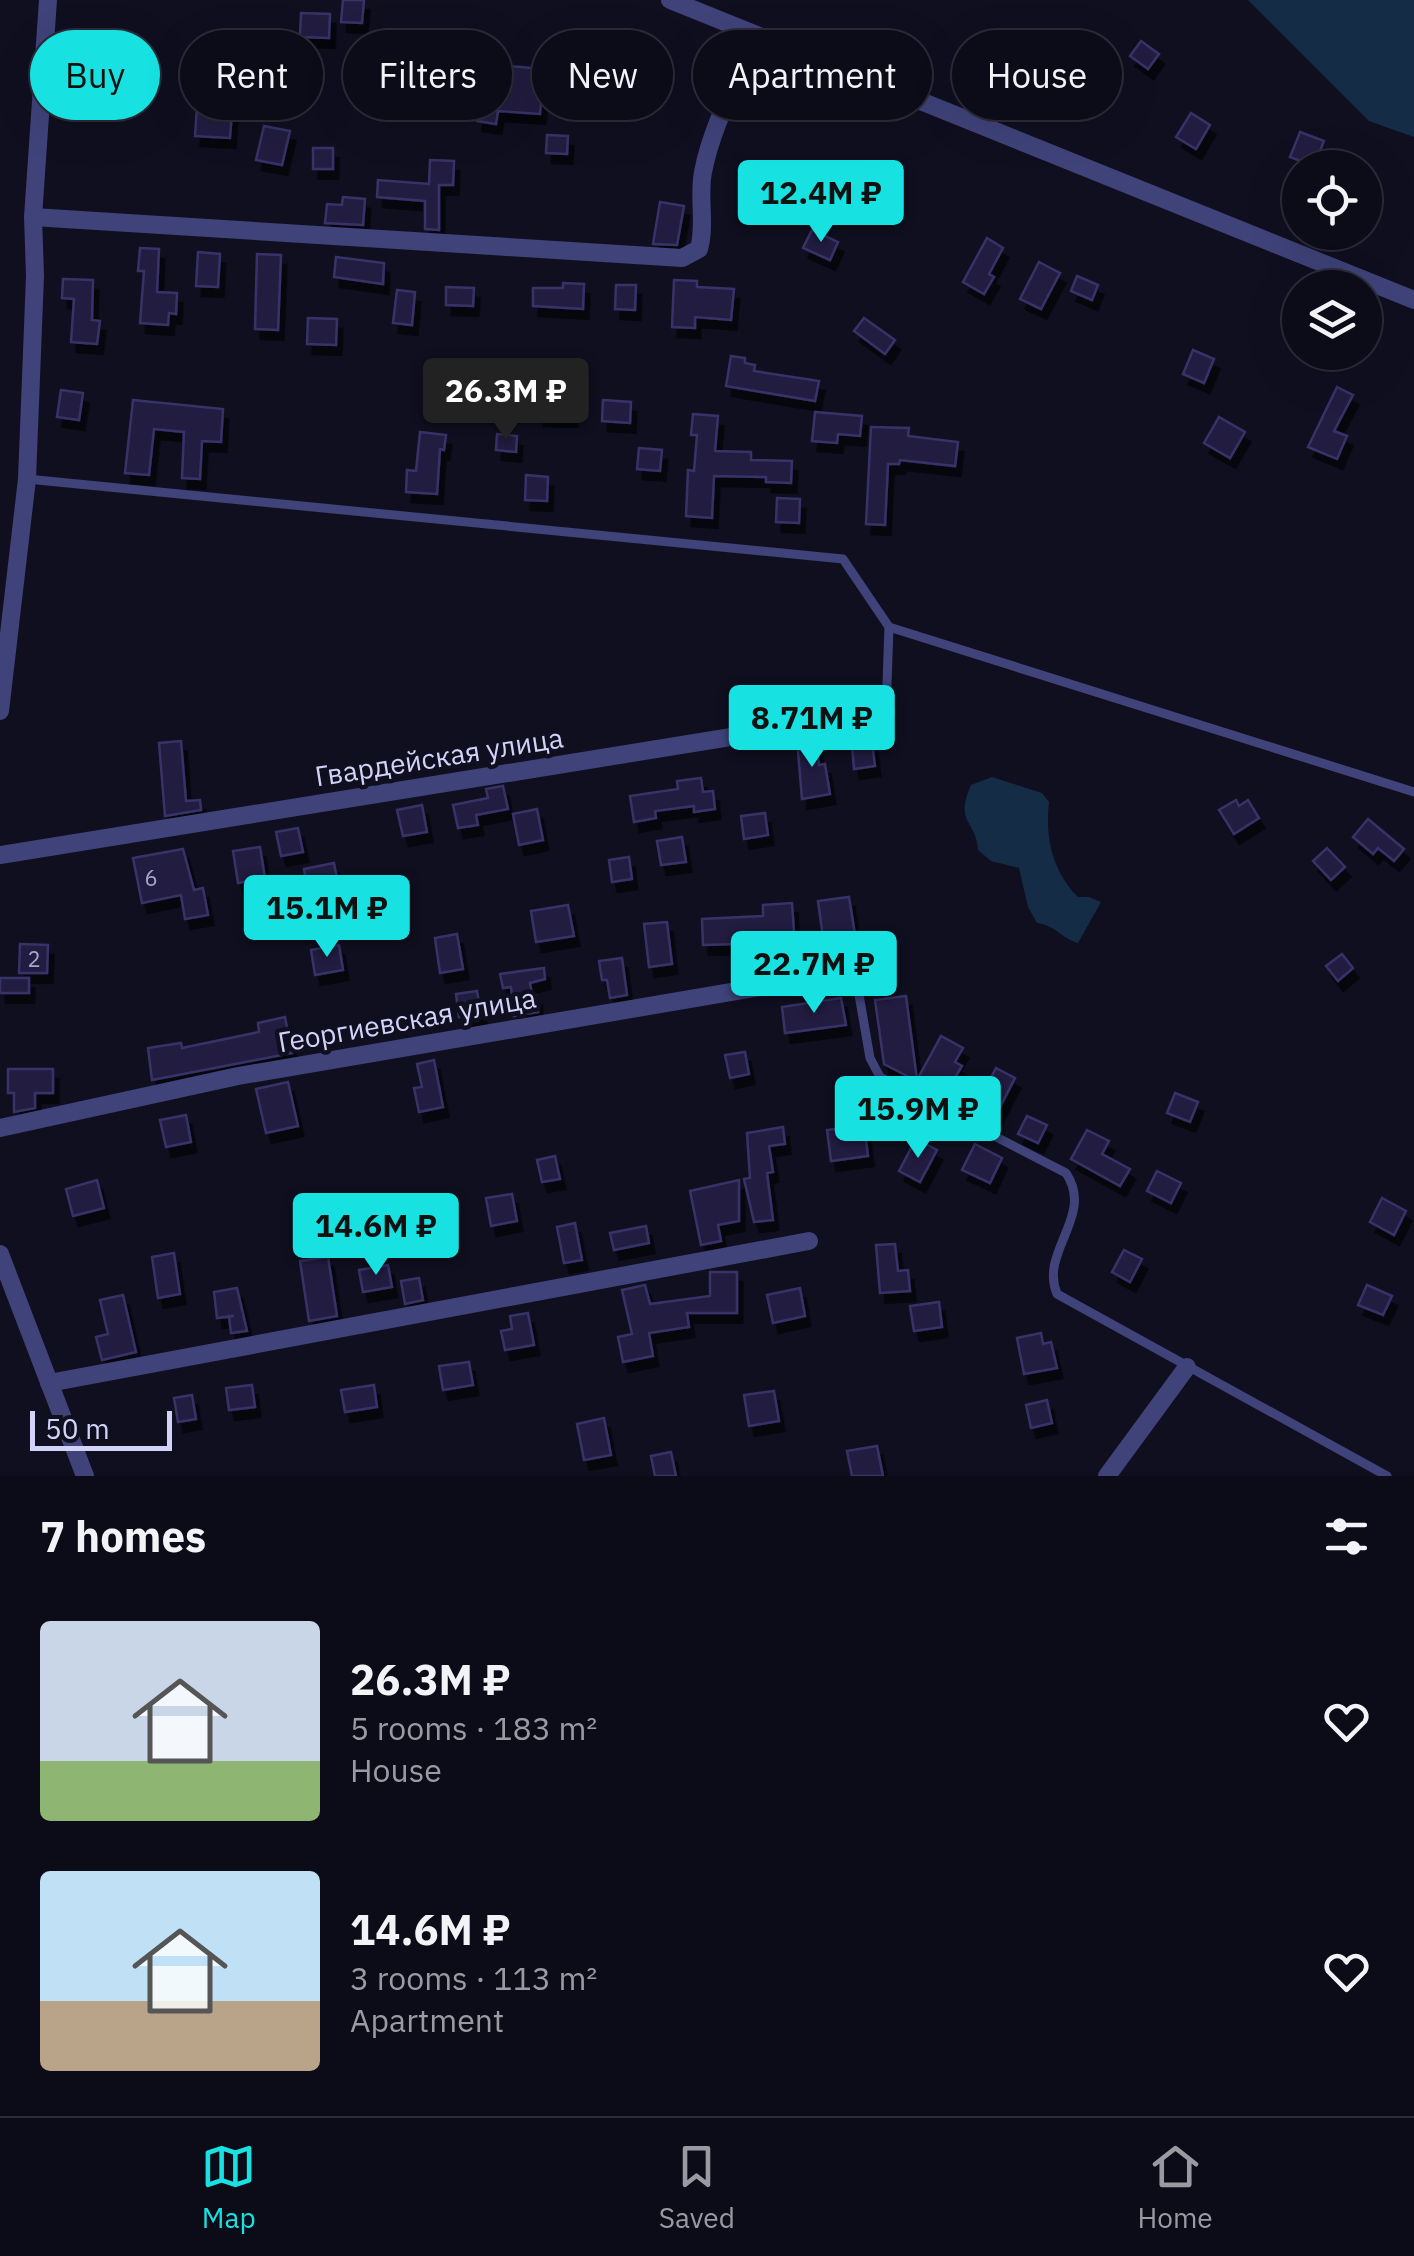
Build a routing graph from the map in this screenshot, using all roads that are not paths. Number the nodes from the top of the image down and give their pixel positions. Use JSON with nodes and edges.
{"nodes":[{"id":1,"x":48,"y":0,"type":"edge"},
{"id":2,"x":670,"y":0,"type":"edge"},
{"id":3,"x":746,"y":30,"type":"edge"},
{"id":4,"x":932,"y":105,"type":"edge"},
{"id":5,"x":720,"y":120,"type":"edge"},
{"id":6,"x":33,"y":217,"type":"junction"},
{"id":7,"x":1414,"y":300,"type":"edge"},
{"id":8,"x":27,"y":479,"type":"junction"},
{"id":9,"x":888,"y":627,"type":"junction"},
{"id":10,"x":1,"y":699,"type":"edge"},
{"id":11,"x":0,"y":711,"type":"edge"},
{"id":12,"x":886,"y":712,"type":"joint"},
{"id":13,"x":1414,"y":792,"type":"edge"},
{"id":14,"x":0,"y":855,"type":"edge"},
{"id":15,"x":826,"y":976,"type":"joint"},
{"id":16,"x":0,"y":1128,"type":"edge"},
{"id":17,"x":810,"y":1241,"type":"dead end"},
{"id":18,"x":0,"y":1254,"type":"edge"},
{"id":19,"x":1187,"y":1367,"type":"junction"},
{"id":20,"x":49,"y":1382,"type":"junction"},
{"id":21,"x":85,"y":1476,"type":"edge"},
{"id":22,"x":1108,"y":1476,"type":"edge"},
{"id":23,"x":1387,"y":1476,"type":"edge"}],
"edges":[{"from":1,"to":6,"type":"street"},
{"from":2,"to":3,"type":"street"},
{"from":4,"to":7,"type":"street"},
{"from":5,"to":6,"type":"street"},
{"from":6,"to":8,"type":"street"},
{"from":8,"to":9,"type":"lane"},
{"from":8,"to":10,"type":"street"},
{"from":9,"to":12,"type":"lane"},
{"from":9,"to":13,"type":"lane"},
{"from":10,"to":11,"type":"street"},
{"from":12,"to":14,"type":"street","name":"Гвардейская улица"},
{"from":15,"to":16,"type":"street","name":"Георгиевская улица"},
{"from":15,"to":19,"type":"lane"},
{"from":17,"to":20,"type":"street"},
{"from":18,"to":20,"type":"street"},
{"from":19,"to":22,"type":"street"},
{"from":19,"to":23,"type":"lane"},
{"from":20,"to":21,"type":"street"}]}
